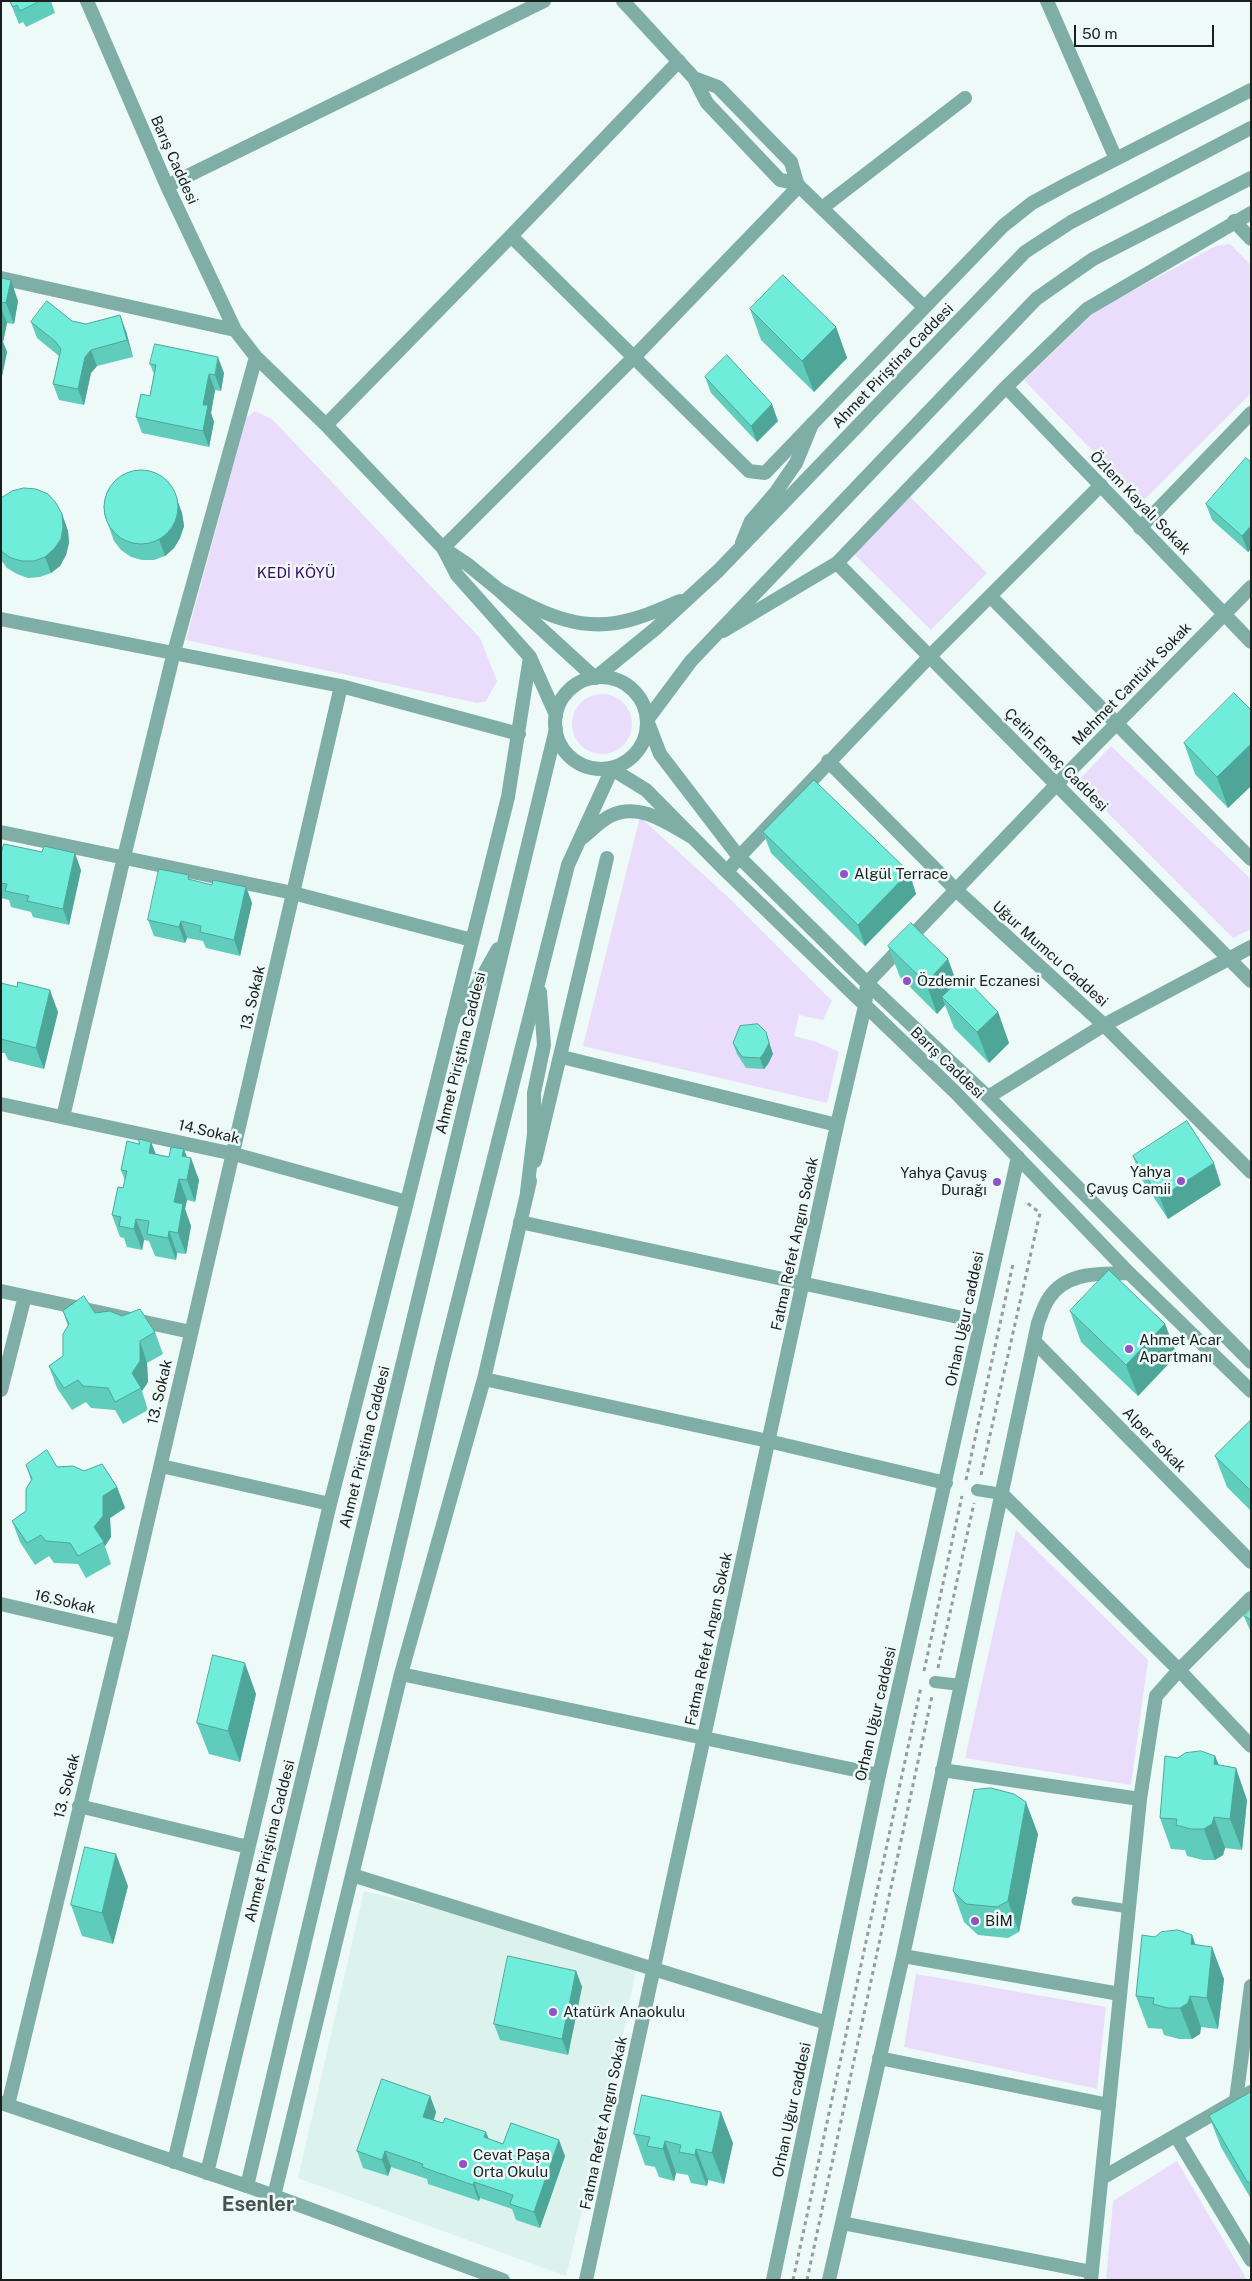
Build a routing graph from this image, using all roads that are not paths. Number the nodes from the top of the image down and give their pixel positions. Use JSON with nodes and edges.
{"nodes":[{"id":1,"x":87,"y":1,"type":"edge"},
{"id":2,"x":544,"y":1,"type":"edge"},
{"id":3,"x":623,"y":1,"type":"edge"},
{"id":4,"x":1047,"y":1,"type":"edge"},
{"id":5,"x":679,"y":61,"type":"junction"},
{"id":6,"x":694,"y":78,"type":"junction"},
{"id":7,"x":1251,"y":90,"type":"edge"},
{"id":8,"x":965,"y":98,"type":"dead end"},
{"id":9,"x":1251,"y":128,"type":"edge"},
{"id":10,"x":1116,"y":159,"type":"junction"},
{"id":11,"x":1251,"y":178,"type":"edge"},
{"id":12,"x":798,"y":185,"type":"junction"},
{"id":13,"x":167,"y":186,"type":"junction"},
{"id":14,"x":822,"y":208,"type":"junction"},
{"id":15,"x":1251,"y":213,"type":"edge"},
{"id":16,"x":1234,"y":221,"type":"junction"},
{"id":17,"x":511,"y":236,"type":"junction"},
{"id":18,"x":1251,"y":239,"type":"edge"},
{"id":19,"x":1,"y":278,"type":"edge"},
{"id":20,"x":924,"y":306,"type":"junction"},
{"id":21,"x":236,"y":330,"type":"junction"},
{"id":22,"x":634,"y":356,"type":"junction"},
{"id":23,"x":256,"y":357,"type":"junction"},
{"id":24,"x":1006,"y":387,"type":"junction"},
{"id":25,"x":1251,"y":413,"type":"edge"},
{"id":26,"x":326,"y":424,"type":"junction"},
{"id":27,"x":812,"y":424,"type":"junction"},
{"id":28,"x":1101,"y":485,"type":"junction"},
{"id":29,"x":1140,"y":528,"type":"junction"},
{"id":30,"x":443,"y":548,"type":"junction"},
{"id":31,"x":740,"y":548,"type":"junction"},
{"id":32,"x":837,"y":563,"type":"junction"},
{"id":33,"x":1251,"y":587,"type":"edge"},
{"id":34,"x":498,"y":590,"type":"junction"},
{"id":35,"x":990,"y":596,"type":"junction"},
{"id":36,"x":690,"y":598,"type":"junction"},
{"id":37,"x":1224,"y":614,"type":"junction"},
{"id":38,"x":1,"y":619,"type":"edge"},
{"id":39,"x":716,"y":635,"type":"junction"},
{"id":40,"x":1251,"y":642,"type":"edge"},
{"id":41,"x":174,"y":652,"type":"junction"},
{"id":42,"x":930,"y":656,"type":"junction"},
{"id":43,"x":530,"y":657,"type":"junction"},
{"id":44,"x":595,"y":678,"type":"junction"},
{"id":45,"x":341,"y":686,"type":"junction"},
{"id":46,"x":647,"y":720,"type":"junction"},
{"id":47,"x":556,"y":722,"type":"junction"},
{"id":48,"x":1116,"y":724,"type":"junction"},
{"id":49,"x":518,"y":734,"type":"junction"},
{"id":50,"x":828,"y":761,"type":"junction"},
{"id":51,"x":612,"y":769,"type":"junction"},
{"id":52,"x":1057,"y":784,"type":"junction"},
{"id":53,"x":1,"y":832,"type":"edge"},
{"id":54,"x":690,"y":836,"type":"junction"},
{"id":55,"x":579,"y":840,"type":"junction"},
{"id":56,"x":124,"y":857,"type":"junction"},
{"id":57,"x":739,"y":857,"type":"junction"},
{"id":58,"x":607,"y":858,"type":"dead end"},
{"id":59,"x":1251,"y":859,"type":"edge"},
{"id":60,"x":727,"y":872,"type":"junction"},
{"id":61,"x":956,"y":890,"type":"junction"},
{"id":62,"x":293,"y":893,"type":"junction"},
{"id":63,"x":506,"y":933,"type":"junction"},
{"id":64,"x":472,"y":940,"type":"junction"},
{"id":65,"x":1251,"y":946,"type":"edge"},
{"id":66,"x":1229,"y":959,"type":"junction"},
{"id":67,"x":540,"y":978,"type":"junction"},
{"id":68,"x":1251,"y":981,"type":"edge"},
{"id":69,"x":867,"y":982,"type":"junction"},
{"id":70,"x":865,"y":1006,"type":"junction"},
{"id":71,"x":452,"y":1021,"type":"junction"},
{"id":72,"x":1104,"y":1025,"type":"junction"},
{"id":73,"x":562,"y":1057,"type":"junction"},
{"id":74,"x":988,"y":1096,"type":"junction"},
{"id":75,"x":1,"y":1104,"type":"edge"},
{"id":76,"x":63,"y":1117,"type":"junction"},
{"id":77,"x":837,"y":1125,"type":"junction"},
{"id":78,"x":234,"y":1154,"type":"junction"},
{"id":79,"x":1018,"y":1157,"type":"junction"},
{"id":80,"x":1251,"y":1172,"type":"edge"},
{"id":81,"x":528,"y":1192,"type":"junction"},
{"id":82,"x":407,"y":1202,"type":"junction"},
{"id":83,"x":520,"y":1222,"type":"junction"},
{"id":84,"x":1128,"y":1273,"type":"junction"},
{"id":85,"x":804,"y":1282,"type":"junction"},
{"id":86,"x":1,"y":1291,"type":"edge"},
{"id":87,"x":24,"y":1296,"type":"junction"},
{"id":88,"x":981,"y":1322,"type":"junction"},
{"id":89,"x":191,"y":1332,"type":"junction"},
{"id":90,"x":1034,"y":1341,"type":"junction"},
{"id":91,"x":1251,"y":1362,"type":"edge"},
{"id":92,"x":484,"y":1379,"type":"junction"},
{"id":93,"x":1,"y":1390,"type":"edge"},
{"id":94,"x":1251,"y":1391,"type":"edge"},
{"id":95,"x":768,"y":1441,"type":"junction"},
{"id":96,"x":161,"y":1466,"type":"junction"},
{"id":97,"x":946,"y":1483,"type":"junction"},
{"id":98,"x":978,"y":1490,"type":"road end"},
{"id":99,"x":1002,"y":1494,"type":"junction"},
{"id":100,"x":330,"y":1504,"type":"junction"},
{"id":101,"x":1251,"y":1562,"type":"edge"},
{"id":102,"x":1251,"y":1598,"type":"edge"},
{"id":103,"x":1,"y":1604,"type":"edge"},
{"id":104,"x":122,"y":1632,"type":"junction"},
{"id":105,"x":1178,"y":1670,"type":"junction"},
{"id":106,"x":401,"y":1674,"type":"junction"},
{"id":107,"x":935,"y":1682,"type":"road end"},
{"id":108,"x":961,"y":1685,"type":"junction"},
{"id":109,"x":705,"y":1737,"type":"junction"},
{"id":110,"x":1251,"y":1746,"type":"edge"},
{"id":111,"x":942,"y":1770,"type":"junction"},
{"id":112,"x":879,"y":1775,"type":"junction"},
{"id":113,"x":1140,"y":1799,"type":"junction"},
{"id":114,"x":79,"y":1806,"type":"junction"},
{"id":115,"x":248,"y":1848,"type":"junction"},
{"id":116,"x":352,"y":1875,"type":"junction"},
{"id":117,"x":1076,"y":1901,"type":"dead end"},
{"id":118,"x":1129,"y":1909,"type":"junction"},
{"id":119,"x":903,"y":1956,"type":"junction"},
{"id":120,"x":654,"y":1968,"type":"junction"},
{"id":121,"x":1251,"y":1986,"type":"edge"},
{"id":122,"x":1120,"y":1994,"type":"junction"},
{"id":123,"x":827,"y":2022,"type":"junction"},
{"id":124,"x":879,"y":2058,"type":"junction"},
{"id":125,"x":1251,"y":2092,"type":"edge"},
{"id":126,"x":1236,"y":2100,"type":"junction"},
{"id":127,"x":5,"y":2104,"type":"edge"},
{"id":128,"x":1109,"y":2105,"type":"junction"},
{"id":129,"x":1176,"y":2136,"type":"junction"},
{"id":130,"x":174,"y":2162,"type":"junction"},
{"id":131,"x":206,"y":2173,"type":"junction"},
{"id":132,"x":1102,"y":2178,"type":"junction"},
{"id":133,"x":247,"y":2186,"type":"junction"},
{"id":134,"x":274,"y":2196,"type":"junction"},
{"id":135,"x":842,"y":2223,"type":"junction"},
{"id":136,"x":1251,"y":2260,"type":"edge"},
{"id":137,"x":1091,"y":2276,"type":"edge"},
{"id":138,"x":504,"y":2280,"type":"edge"},
{"id":139,"x":586,"y":2280,"type":"edge"},
{"id":140,"x":773,"y":2280,"type":"edge"},
{"id":141,"x":829,"y":2280,"type":"edge"}],
"edges":[{"from":1,"to":13,"type":"street","name":"Barış Caddesi"},
{"from":2,"to":13,"type":"street"},
{"from":3,"to":5,"type":"street"},
{"from":4,"to":10,"type":"street"},
{"from":5,"to":6,"type":"street"},
{"from":5,"to":17,"type":"street"},
{"from":6,"to":12,"type":"street"},
{"from":6,"to":12,"type":"street"},
{"from":7,"to":10,"type":"street"},
{"from":8,"to":14,"type":"street"},
{"from":9,"to":31,"type":"street","name":"Ahmet Piriştina Caddesi"},
{"from":10,"to":20,"type":"street"},
{"from":11,"to":39,"type":"street"},
{"from":12,"to":14,"type":"street"},
{"from":12,"to":22,"type":"street"},
{"from":13,"to":21,"type":"street","name":"Barış Caddesi"},
{"from":14,"to":20,"type":"street"},
{"from":15,"to":16,"type":"street"},
{"from":16,"to":18,"type":"street"},
{"from":16,"to":24,"type":"street"},
{"from":17,"to":22,"type":"street"},
{"from":17,"to":26,"type":"street"},
{"from":19,"to":21,"type":"street"},
{"from":20,"to":27,"type":"street"},
{"from":21,"to":23,"type":"street","name":"Barış Caddesi"},
{"from":22,"to":27,"type":"street"},
{"from":22,"to":30,"type":"street"},
{"from":23,"to":26,"type":"street","name":"Barış Caddesi"},
{"from":23,"to":41,"type":"street"},
{"from":24,"to":28,"type":"street","name":"Özlem Kayalı Sokak"},
{"from":24,"to":32,"type":"street"},
{"from":25,"to":29,"type":"street"},
{"from":26,"to":30,"type":"street","name":"Barış Caddesi"},
{"from":27,"to":31,"type":"street"},
{"from":28,"to":29,"type":"street","name":"Özlem Kayalı Sokak"},
{"from":28,"to":35,"type":"street"},
{"from":29,"to":37,"type":"street","name":"Özlem Kayalı Sokak"},
{"from":30,"to":34,"type":"street"},
{"from":30,"to":43,"type":"street"},
{"from":31,"to":36,"type":"street","name":"Ahmet Piriştina Caddesi"},
{"from":32,"to":39,"type":"street"},
{"from":32,"to":42,"type":"street","name":"Çetin Emeç Caddesi"},
{"from":33,"to":37,"type":"street","name":"Mehmet Cantürk Sokak"},
{"from":34,"to":36,"type":"street"},
{"from":34,"to":44,"type":"street"},
{"from":35,"to":42,"type":"street"},
{"from":35,"to":48,"type":"street"},
{"from":36,"to":44,"type":"street","name":"Ahmet Piriştina Caddesi"},
{"from":37,"to":40,"type":"street","name":"Özlem Kayalı Sokak"},
{"from":37,"to":48,"type":"street","name":"Mehmet Cantürk Sokak"},
{"from":38,"to":41,"type":"street"},
{"from":39,"to":46,"type":"street"},
{"from":41,"to":45,"type":"street"},
{"from":41,"to":56,"type":"street"},
{"from":42,"to":50,"type":"street"},
{"from":42,"to":52,"type":"street","name":"Çetin Emeç Caddesi"},
{"from":43,"to":47,"type":"street"},
{"from":43,"to":49,"type":"street"},
{"from":44,"to":46,"type":"street"},
{"from":44,"to":47,"type":"street"},
{"from":45,"to":49,"type":"street"},
{"from":45,"to":62,"type":"street","name":"13. Sokak"},
{"from":46,"to":51,"type":"street"},
{"from":46,"to":57,"type":"street","name":"Barış Caddesi"},
{"from":47,"to":51,"type":"street"},
{"from":47,"to":63,"type":"street","name":"Ahmet Piriştina Caddesi"},
{"from":48,"to":52,"type":"street","name":"Mehmet Cantürk Sokak"},
{"from":48,"to":59,"type":"street"},
{"from":49,"to":64,"type":"street"},
{"from":50,"to":57,"type":"street"},
{"from":50,"to":61,"type":"street","name":"Uğur Mumcu Caddesi"},
{"from":51,"to":54,"type":"street","name":"Barış Caddesi"},
{"from":51,"to":55,"type":"street"},
{"from":52,"to":61,"type":"street","name":"Mehmet Cantürk Sokak"},
{"from":52,"to":66,"type":"street","name":"Çetin Emeç Caddesi"},
{"from":53,"to":56,"type":"street"},
{"from":54,"to":55,"type":"street"},
{"from":54,"to":60,"type":"street","name":"Barış Caddesi"},
{"from":55,"to":67,"type":"street"},
{"from":56,"to":62,"type":"street"},
{"from":56,"to":76,"type":"street"},
{"from":57,"to":60,"type":"street"},
{"from":57,"to":69,"type":"street","name":"Barış Caddesi"},
{"from":58,"to":73,"type":"street"},
{"from":60,"to":70,"type":"street","name":"Barış Caddesi"},
{"from":61,"to":69,"type":"street","name":"Mehmet Cantürk Sokak"},
{"from":61,"to":72,"type":"street","name":"Uğur Mumcu Caddesi"},
{"from":62,"to":64,"type":"street"},
{"from":62,"to":78,"type":"street","name":"13. Sokak"},
{"from":63,"to":71,"type":"street"},
{"from":63,"to":131,"type":"street","name":"Ahmet Piriştina Caddesi"},
{"from":64,"to":71,"type":"street"},
{"from":65,"to":66,"type":"street"},
{"from":66,"to":68,"type":"street","name":"Çetin Emeç Caddesi"},
{"from":66,"to":72,"type":"street"},
{"from":67,"to":81,"type":"street"},
{"from":67,"to":133,"type":"street"},
{"from":69,"to":70,"type":"street"},
{"from":69,"to":74,"type":"street","name":"Barış Caddesi"},
{"from":70,"to":77,"type":"street","name":"Fatma Refet Angın Sokak"},
{"from":70,"to":79,"type":"street","name":"Barış Caddesi"},
{"from":71,"to":82,"type":"street"},
{"from":72,"to":74,"type":"street"},
{"from":72,"to":80,"type":"street","name":"Uğur Mumcu Caddesi"},
{"from":73,"to":77,"type":"street"},
{"from":73,"to":81,"type":"street"},
{"from":74,"to":91,"type":"street","name":"Barış Caddesi"},
{"from":75,"to":76,"type":"street","name":"14.Sokak"},
{"from":76,"to":78,"type":"street","name":"14.Sokak"},
{"from":77,"to":85,"type":"street","name":"Fatma Refet Angın Sokak"},
{"from":78,"to":82,"type":"street","name":"14.Sokak"},
{"from":78,"to":89,"type":"street","name":"13. Sokak"},
{"from":79,"to":84,"type":"street","name":"Barış Caddesi"},
{"from":79,"to":88,"type":"street","name":"Orhan Uğur caddesi"},
{"from":81,"to":83,"type":"street"},
{"from":82,"to":100,"type":"street"},
{"from":83,"to":85,"type":"street"},
{"from":83,"to":92,"type":"street"},
{"from":84,"to":90,"type":"street"},
{"from":84,"to":94,"type":"street","name":"Barış Caddesi"},
{"from":85,"to":88,"type":"street"},
{"from":85,"to":95,"type":"street","name":"Fatma Refet Angın Sokak"},
{"from":86,"to":87,"type":"street"},
{"from":87,"to":89,"type":"street"},
{"from":87,"to":93,"type":"street"},
{"from":88,"to":97,"type":"street","name":"Orhan Uğur caddesi"},
{"from":89,"to":96,"type":"street","name":"13. Sokak"},
{"from":90,"to":99,"type":"street"},
{"from":90,"to":101,"type":"street","name":"Alper sokak"},
{"from":92,"to":95,"type":"street"},
{"from":92,"to":106,"type":"street"},
{"from":95,"to":97,"type":"street"},
{"from":95,"to":109,"type":"street","name":"Fatma Refet Angın Sokak"},
{"from":96,"to":100,"type":"street"},
{"from":96,"to":104,"type":"street","name":"13. Sokak"},
{"from":97,"to":112,"type":"street","name":"Orhan Uğur caddesi"},
{"from":98,"to":99,"type":"street"},
{"from":99,"to":105,"type":"street"},
{"from":99,"to":108,"type":"street"},
{"from":100,"to":115,"type":"street"},
{"from":102,"to":105,"type":"street"},
{"from":103,"to":104,"type":"street","name":"16.Sokak"},
{"from":104,"to":114,"type":"street","name":"13. Sokak"},
{"from":105,"to":110,"type":"street"},
{"from":105,"to":113,"type":"street"},
{"from":106,"to":109,"type":"street"},
{"from":106,"to":116,"type":"street"},
{"from":107,"to":108,"type":"street"},
{"from":108,"to":111,"type":"street"},
{"from":109,"to":112,"type":"street"},
{"from":109,"to":120,"type":"street","name":"Fatma Refet Angın Sokak"},
{"from":111,"to":113,"type":"street"},
{"from":111,"to":119,"type":"street"},
{"from":112,"to":123,"type":"street","name":"Orhan Uğur caddesi"},
{"from":113,"to":118,"type":"street"},
{"from":114,"to":115,"type":"street"},
{"from":114,"to":127,"type":"street","name":"13. Sokak"},
{"from":115,"to":130,"type":"street"},
{"from":116,"to":120,"type":"street"},
{"from":116,"to":134,"type":"street"},
{"from":117,"to":118,"type":"lane"},
{"from":118,"to":122,"type":"street"},
{"from":119,"to":122,"type":"street"},
{"from":119,"to":124,"type":"street"},
{"from":120,"to":123,"type":"street"},
{"from":120,"to":139,"type":"street","name":"Fatma Refet Angın Sokak"},
{"from":121,"to":126,"type":"street"},
{"from":122,"to":128,"type":"street"},
{"from":123,"to":140,"type":"street","name":"Orhan Uğur caddesi"},
{"from":124,"to":128,"type":"street"},
{"from":124,"to":135,"type":"street"},
{"from":125,"to":126,"type":"street"},
{"from":126,"to":129,"type":"street"},
{"from":127,"to":130,"type":"street"},
{"from":128,"to":132,"type":"street"},
{"from":129,"to":132,"type":"street"},
{"from":129,"to":136,"type":"street"},
{"from":130,"to":131,"type":"street"},
{"from":131,"to":133,"type":"street"},
{"from":132,"to":137,"type":"street"},
{"from":133,"to":134,"type":"street"},
{"from":134,"to":138,"type":"street"},
{"from":135,"to":137,"type":"street"},
{"from":135,"to":141,"type":"street"}]}
